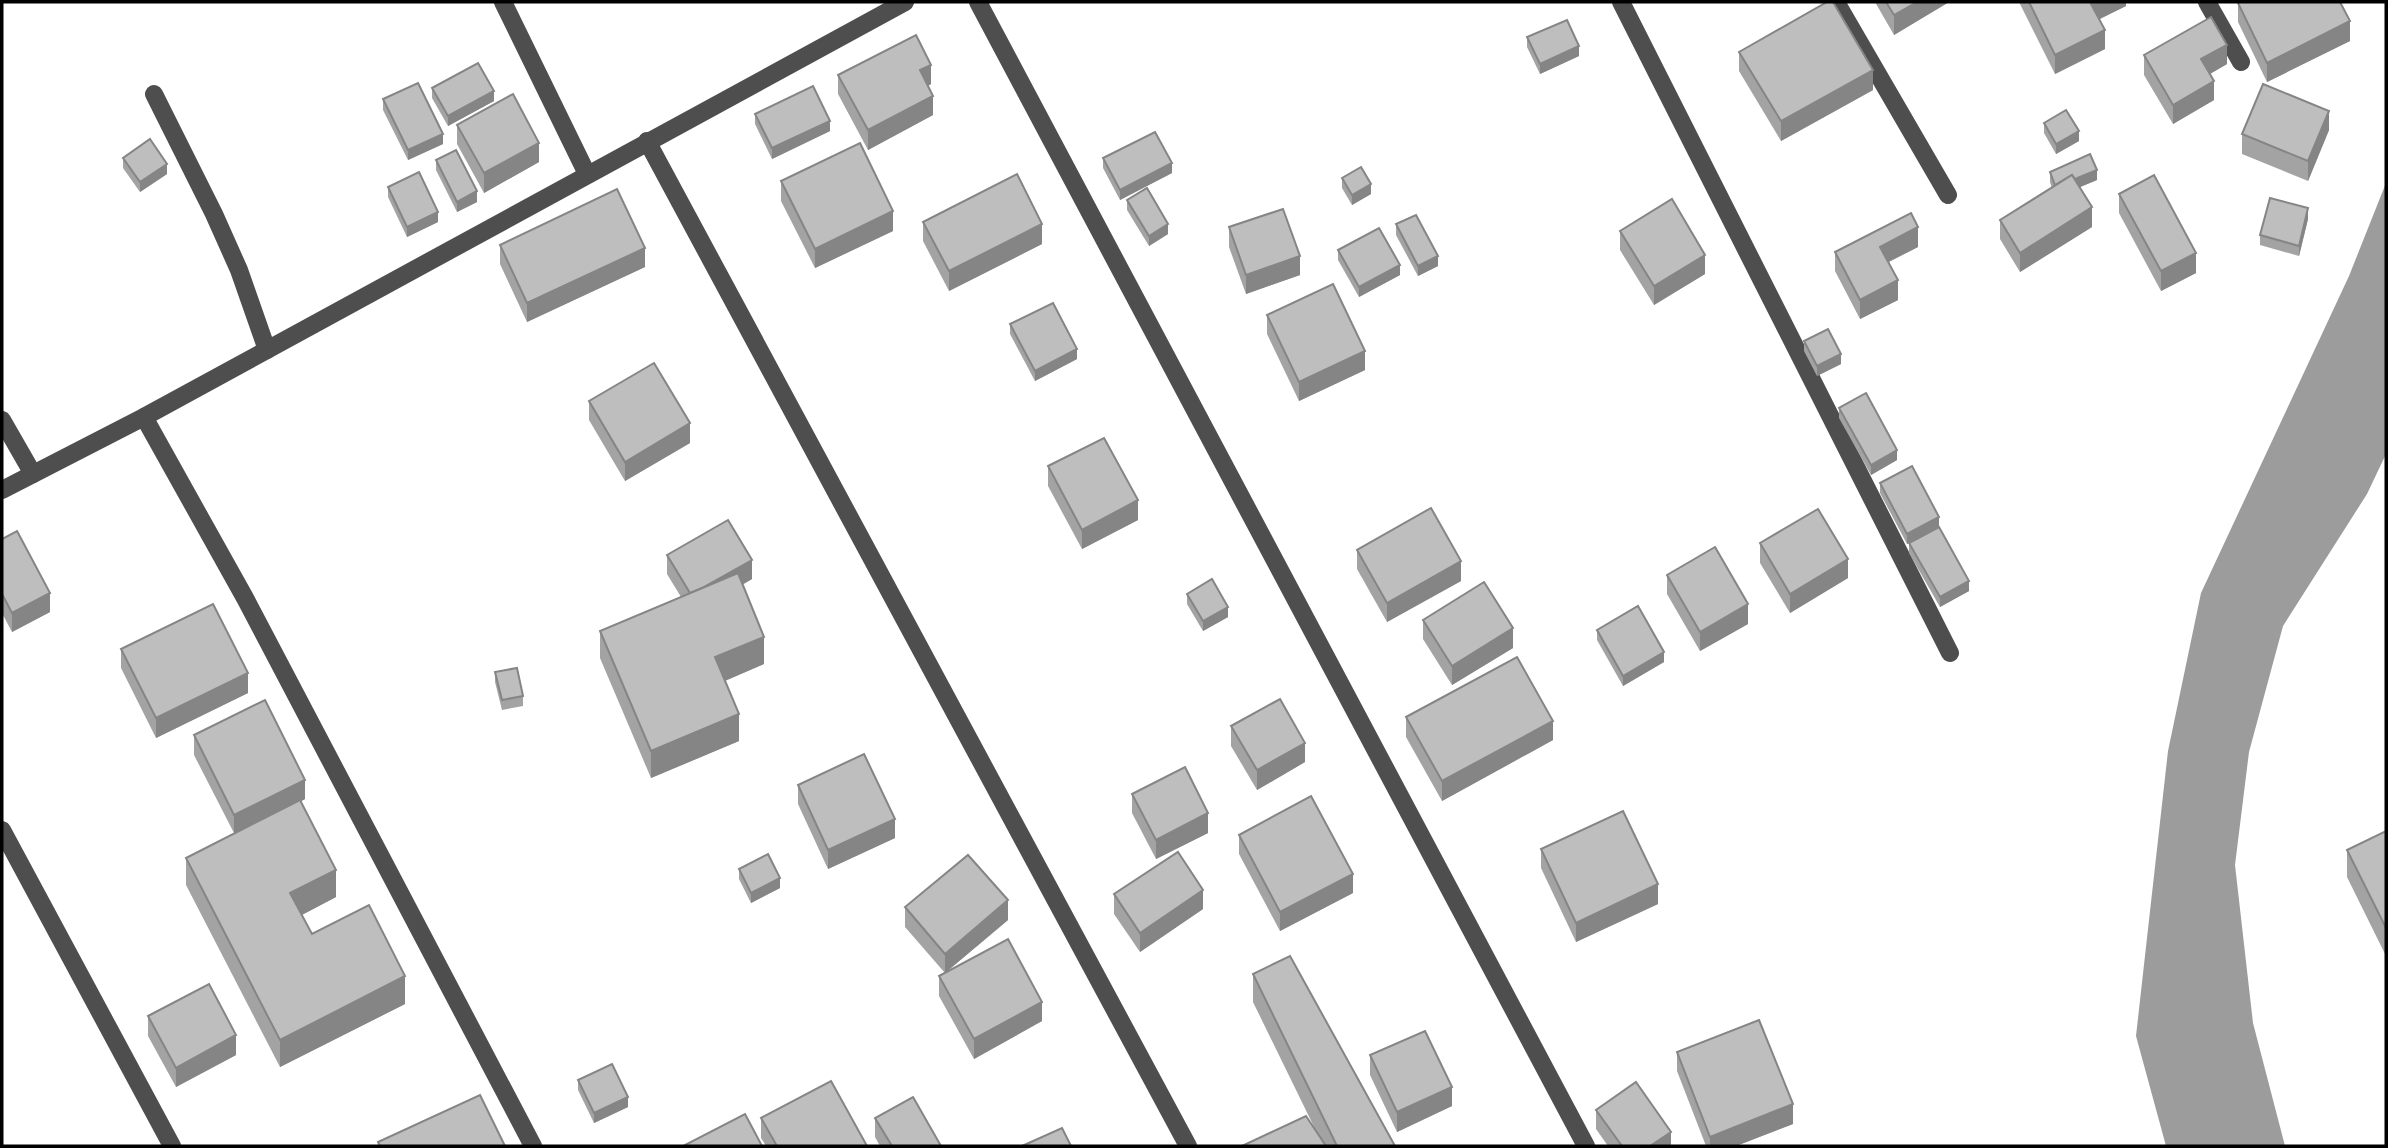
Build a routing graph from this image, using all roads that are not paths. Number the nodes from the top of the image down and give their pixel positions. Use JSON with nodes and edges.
{"nodes":[{"id":1,"x":503,"y":2,"type":"edge"},
{"id":2,"x":905,"y":2,"type":"edge"},
{"id":3,"x":978,"y":2,"type":"edge"},
{"id":4,"x":1620,"y":2,"type":"edge"},
{"id":5,"x":1836,"y":2,"type":"edge"},
{"id":6,"x":2207,"y":2,"type":"edge"},
{"id":7,"x":2241,"y":62,"type":"dead end"},
{"id":8,"x":154,"y":94,"type":"dead end"},
{"id":9,"x":647,"y":141,"type":"junction"},
{"id":10,"x":587,"y":174,"type":"junction"},
{"id":11,"x":1948,"y":195,"type":"dead end"},
{"id":12,"x":267,"y":350,"type":"junction"},
{"id":13,"x":144,"y":417,"type":"junction"},
{"id":14,"x":2,"y":419,"type":"edge"},
{"id":15,"x":33,"y":474,"type":"junction"},
{"id":16,"x":2,"y":490,"type":"edge"},
{"id":17,"x":1950,"y":653,"type":"dead end"},
{"id":18,"x":2,"y":830,"type":"edge"},
{"id":19,"x":172,"y":1146,"type":"edge"},
{"id":20,"x":533,"y":1146,"type":"edge"},
{"id":21,"x":1188,"y":1146,"type":"edge"},
{"id":22,"x":1586,"y":1146,"type":"edge"}],
"edges":[{"from":1,"to":10,"type":"street"},
{"from":2,"to":9,"type":"street"},
{"from":3,"to":22,"type":"street"},
{"from":4,"to":17,"type":"street"},
{"from":5,"to":11,"type":"street"},
{"from":6,"to":7,"type":"street"},
{"from":8,"to":12,"type":"street"},
{"from":9,"to":10,"type":"street"},
{"from":9,"to":21,"type":"street"},
{"from":10,"to":12,"type":"street"},
{"from":12,"to":13,"type":"street"},
{"from":13,"to":15,"type":"street"},
{"from":13,"to":20,"type":"street"},
{"from":14,"to":15,"type":"street"},
{"from":15,"to":16,"type":"street"},
{"from":18,"to":19,"type":"street"}]}
